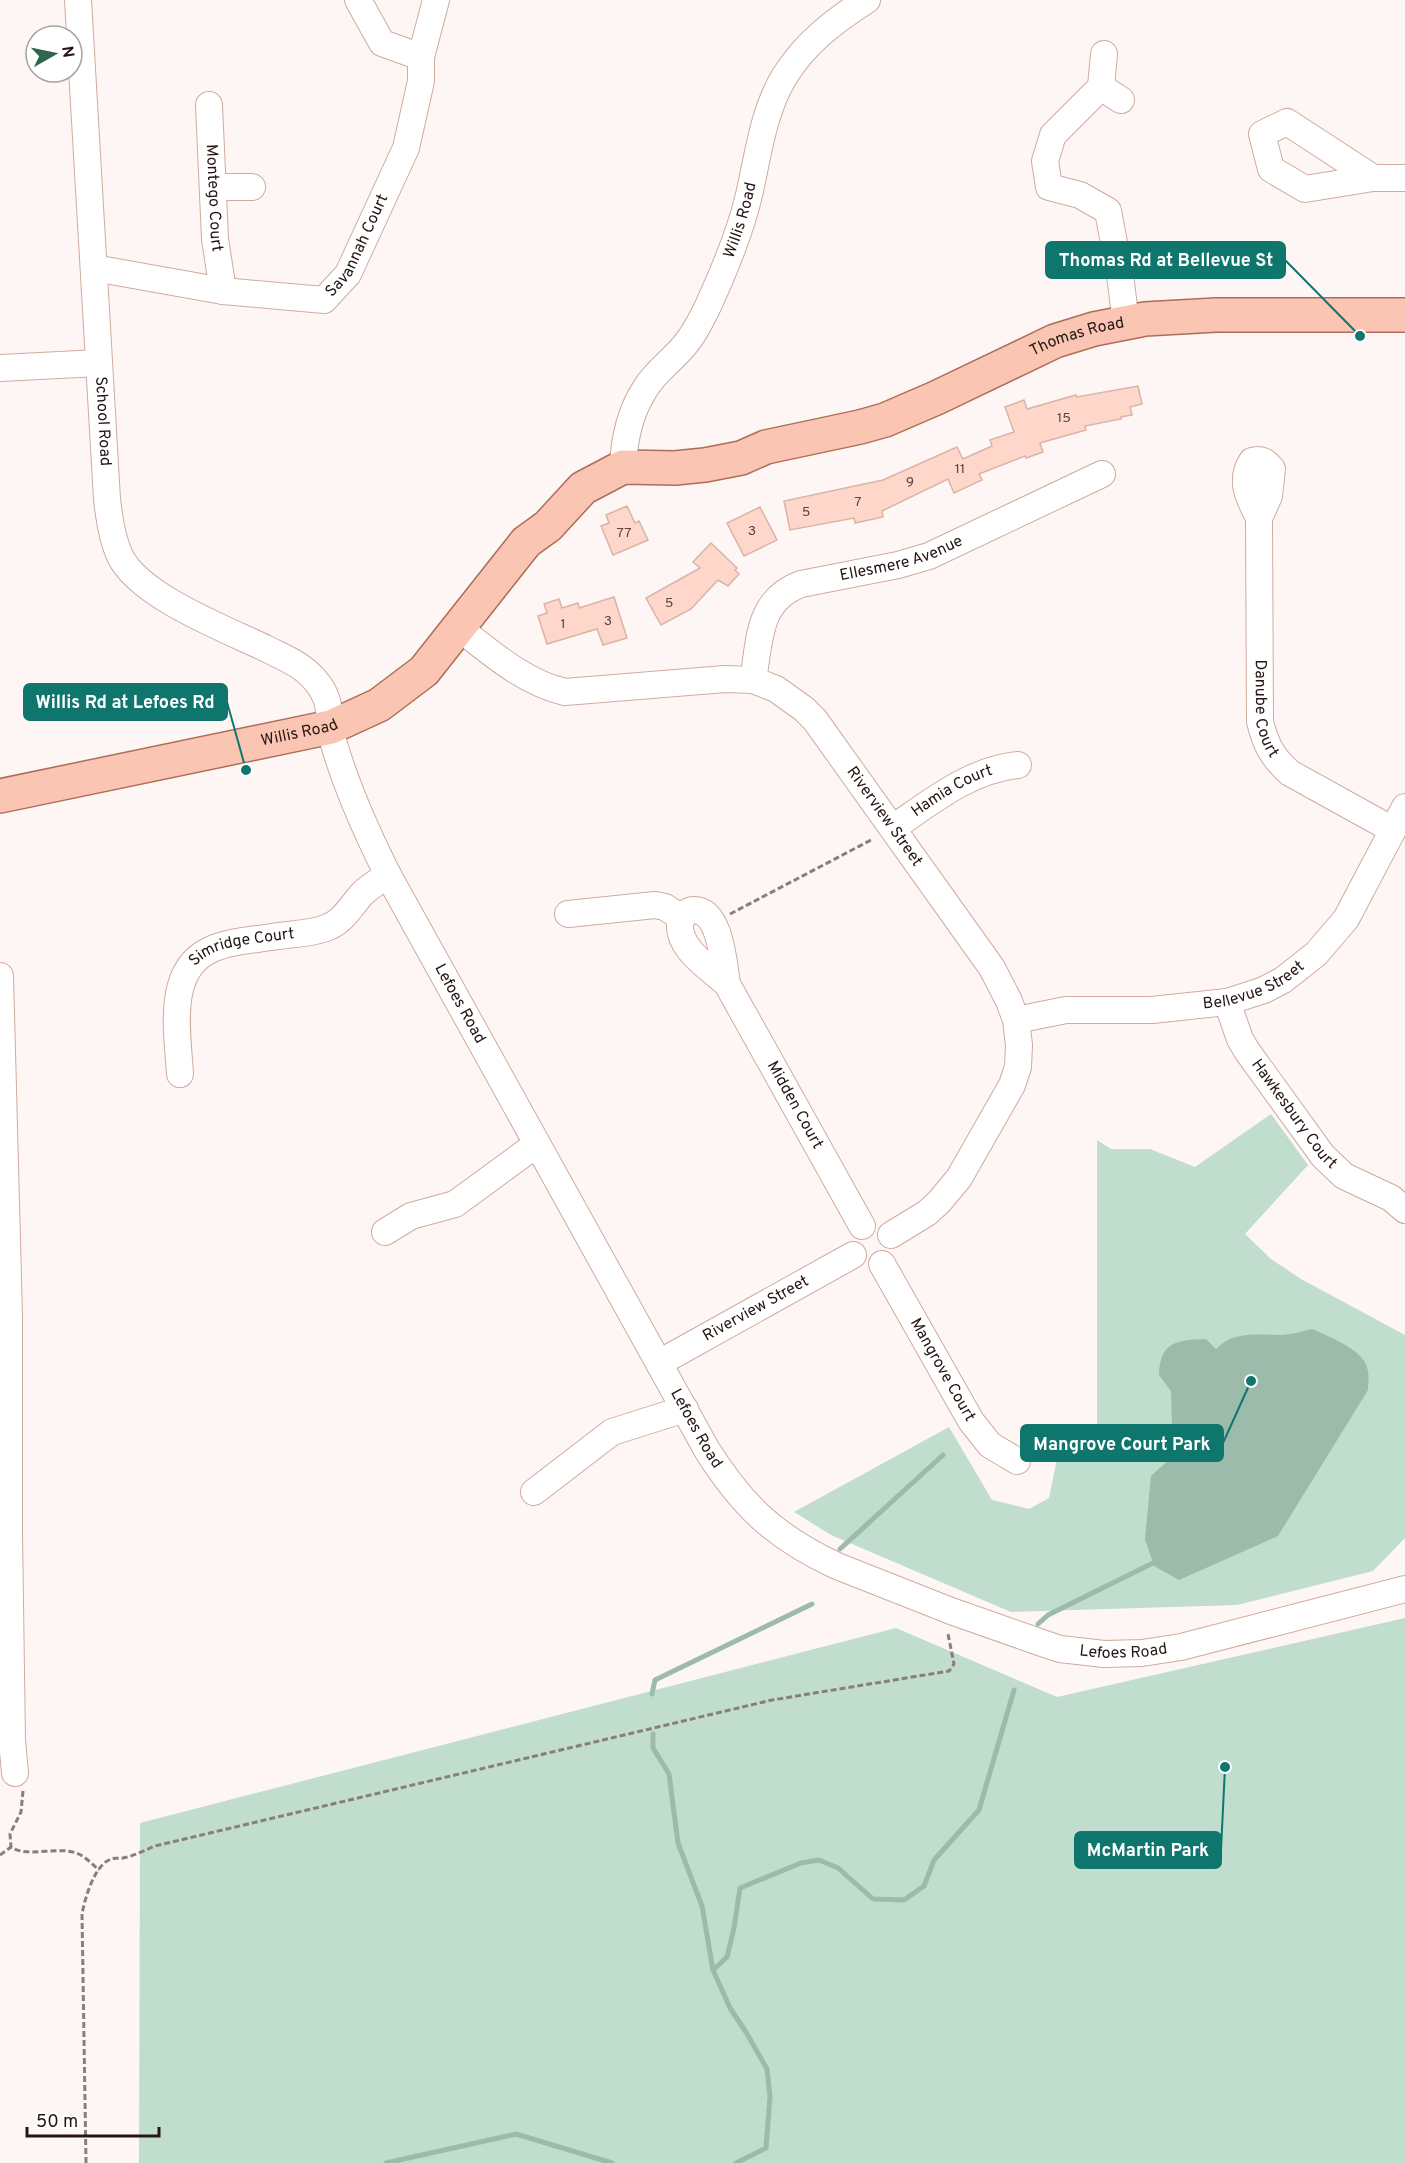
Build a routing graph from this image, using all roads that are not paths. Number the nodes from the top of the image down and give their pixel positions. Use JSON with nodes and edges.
{"nodes":[{"id":1,"x":78,"y":0,"type":"edge"},
{"id":2,"x":358,"y":0,"type":"edge"},
{"id":3,"x":436,"y":0,"type":"edge"},
{"id":4,"x":867,"y":0,"type":"edge"},
{"id":5,"x":1104,"y":54,"type":"dead end"},
{"id":6,"x":421,"y":57,"type":"junction"},
{"id":7,"x":209,"y":105,"type":"dead end"},
{"id":8,"x":1373,"y":178,"type":"dead end"},
{"id":9,"x":1405,"y":178,"type":"edge"},
{"id":10,"x":213,"y":187,"type":"junction"},
{"id":11,"x":252,"y":187,"type":"dead end"},
{"id":12,"x":94,"y":268,"type":"junction"},
{"id":13,"x":223,"y":291,"type":"junction"},
{"id":14,"x":1405,"y":315,"type":"edge"},
{"id":15,"x":1126,"y":323,"type":"junction"},
{"id":16,"x":99,"y":363,"type":"junction"},
{"id":17,"x":0,"y":368,"type":"edge"},
{"id":18,"x":623,"y":460,"type":"junction"},
{"id":19,"x":1102,"y":474,"type":"dead end"},
{"id":20,"x":1259,"y":518,"type":"dead end"},
{"id":21,"x":459,"y":628,"type":"junction"},
{"id":22,"x":753,"y":680,"type":"junction"},
{"id":23,"x":331,"y":726,"type":"junction"},
{"id":24,"x":1018,"y":765,"type":"dead end"},
{"id":25,"x":0,"y":796,"type":"edge"},
{"id":26,"x":1405,"y":807,"type":"edge"},
{"id":27,"x":893,"y":828,"type":"junction"},
{"id":28,"x":1393,"y":830,"type":"junction"},
{"id":29,"x":388,"y":875,"type":"junction"},
{"id":30,"x":568,"y":914,"type":"dead end"},
{"id":31,"x":682,"y":918,"type":"junction"},
{"id":32,"x":0,"y":976,"type":"edge"},
{"id":33,"x":727,"y":984,"type":"junction"},
{"id":34,"x":1227,"y":1002,"type":"junction"},
{"id":35,"x":1016,"y":1020,"type":"junction"},
{"id":36,"x":180,"y":1074,"type":"dead end"},
{"id":37,"x":537,"y":1144,"type":"junction"},
{"id":38,"x":1400,"y":1200,"type":"edge"},
{"id":39,"x":862,"y":1226,"type":"junction"},
{"id":40,"x":385,"y":1232,"type":"dead end"},
{"id":41,"x":891,"y":1235,"type":"junction"},
{"id":42,"x":853,"y":1255,"type":"junction"},
{"id":43,"x":882,"y":1264,"type":"junction"},
{"id":44,"x":659,"y":1364,"type":"junction"},
{"id":45,"x":685,"y":1409,"type":"junction"},
{"id":46,"x":1017,"y":1461,"type":"dead end"},
{"id":47,"x":534,"y":1492,"type":"dead end"},
{"id":48,"x":4,"y":1533,"type":"edge"},
{"id":49,"x":1405,"y":1589,"type":"edge"},
{"id":50,"x":6,"y":1740,"type":"edge"},
{"id":51,"x":15,"y":1773,"type":"road end"}],
"edges":[{"from":1,"to":12,"type":"street","name":"School Road"},
{"from":2,"to":6,"type":"street"},
{"from":3,"to":6,"type":"street","name":"Savannah Court"},
{"from":4,"to":18,"type":"street","name":"Willis Road"},
{"from":5,"to":15,"type":"street"},
{"from":6,"to":13,"type":"street","name":"Savannah Court"},
{"from":7,"to":10,"type":"street","name":"Montego Court"},
{"from":8,"to":9,"type":"street"},
{"from":10,"to":11,"type":"street"},
{"from":10,"to":13,"type":"street","name":"Montego Court"},
{"from":12,"to":13,"type":"street","name":"Savannah Court"},
{"from":12,"to":16,"type":"street","name":"School Road"},
{"from":14,"to":15,"type":"main road","name":"Thomas Road"},
{"from":15,"to":18,"type":"main road","name":"Thomas Road"},
{"from":16,"to":17,"type":"street"},
{"from":16,"to":23,"type":"street","name":"School Road"},
{"from":18,"to":21,"type":"main road","name":"Willis Road"},
{"from":19,"to":22,"type":"street","name":"Ellesmere Avenue"},
{"from":20,"to":28,"type":"street","name":"Danube Court"},
{"from":21,"to":22,"type":"street","name":"Riverview Street"},
{"from":21,"to":23,"type":"main road","name":"Willis Road"},
{"from":22,"to":27,"type":"street","name":"Riverview Street"},
{"from":23,"to":25,"type":"main road","name":"Willis Road"},
{"from":23,"to":29,"type":"street","name":"Lefoes Road"},
{"from":24,"to":27,"type":"street","name":"Hamia Court"},
{"from":26,"to":28,"type":"street","name":"Bellevue Street"},
{"from":27,"to":35,"type":"street","name":"Riverview Street"},
{"from":28,"to":34,"type":"street","name":"Bellevue Street"},
{"from":29,"to":36,"type":"street","name":"Simridge Court"},
{"from":29,"to":37,"type":"street","name":"Lefoes Road"},
{"from":30,"to":31,"type":"street"},
{"from":31,"to":33,"type":"street","name":"Midden Court"},
{"from":31,"to":33,"type":"street","name":"Midden Court"},
{"from":32,"to":48,"type":"street"},
{"from":33,"to":39,"type":"street","name":"Midden Court"},
{"from":34,"to":35,"type":"street","name":"Bellevue Street"},
{"from":34,"to":38,"type":"street","name":"Hawkesbury Court"},
{"from":35,"to":41,"type":"street","name":"Riverview Street"},
{"from":37,"to":40,"type":"street"},
{"from":37,"to":44,"type":"street","name":"Lefoes Road"},
{"from":39,"to":41,"type":"street"},
{"from":39,"to":42,"type":"street"},
{"from":41,"to":43,"type":"street"},
{"from":42,"to":43,"type":"street"},
{"from":42,"to":44,"type":"street","name":"Riverview Street"},
{"from":43,"to":46,"type":"street","name":"Mangrove Court"},
{"from":44,"to":45,"type":"street","name":"Lefoes Road"},
{"from":45,"to":47,"type":"street"},
{"from":45,"to":49,"type":"street","name":"Lefoes Road"},
{"from":48,"to":50,"type":"street"},
{"from":50,"to":51,"type":"street"}]}
